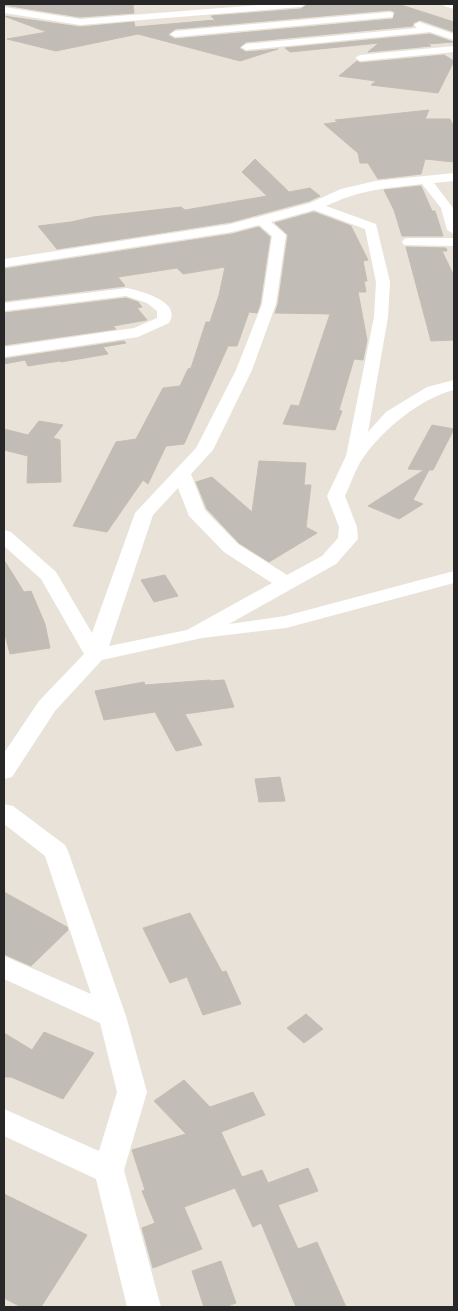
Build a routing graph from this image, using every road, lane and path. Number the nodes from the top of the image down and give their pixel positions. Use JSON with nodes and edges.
{"nodes":[{"id":1,"x":281,"y":4,"type":"edge"},
{"id":2,"x":301,"y":4,"type":"edge"},
{"id":3,"x":447,"y":4,"type":"edge"},
{"id":4,"x":366,"y":6,"type":"dead end"},
{"id":5,"x":454,"y":6,"type":"edge"},
{"id":6,"x":4,"y":10,"type":"edge"},
{"id":7,"x":398,"y":18,"type":"junction"},
{"id":8,"x":432,"y":30,"type":"junction"},
{"id":9,"x":175,"y":34,"type":"dead end"},
{"id":10,"x":454,"y":37,"type":"edge"},
{"id":11,"x":246,"y":47,"type":"dead end"},
{"id":12,"x":454,"y":49,"type":"edge"},
{"id":13,"x":360,"y":58,"type":"dead end"},
{"id":14,"x":454,"y":177,"type":"edge"},
{"id":15,"x":425,"y":180,"type":"junction"},
{"id":16,"x":315,"y":206,"type":"junction"},
{"id":17,"x":262,"y":220,"type":"junction"},
{"id":18,"x":454,"y":230,"type":"edge"},
{"id":19,"x":408,"y":242,"type":"dead end"},
{"id":20,"x":454,"y":242,"type":"edge"},
{"id":21,"x":4,"y":263,"type":"edge"},
{"id":22,"x":4,"y":307,"type":"edge"},
{"id":23,"x":4,"y":352,"type":"edge"},
{"id":24,"x":454,"y":385,"type":"edge"},
{"id":25,"x":355,"y":456,"type":"junction"},
{"id":26,"x":182,"y":473,"type":"junction"},
{"id":27,"x":4,"y":536,"type":"edge"},
{"id":28,"x":454,"y":577,"type":"edge"},
{"id":29,"x":287,"y":584,"type":"junction"},
{"id":30,"x":193,"y":635,"type":"junction"},
{"id":31,"x":95,"y":655,"type":"junction"},
{"id":32,"x":4,"y":772,"type":"edge"},
{"id":33,"x":4,"y":812,"type":"edge"},
{"id":34,"x":4,"y":967,"type":"edge"},
{"id":35,"x":112,"y":1016,"type":"junction"},
{"id":36,"x":4,"y":1122,"type":"edge"},
{"id":37,"x":109,"y":1170,"type":"junction"},
{"id":38,"x":144,"y":1307,"type":"edge"}],
"edges":[{"from":1,"to":2,"type":"street"},
{"from":1,"to":6,"type":"street"},
{"from":3,"to":5,"type":"street"},
{"from":4,"to":7,"type":"street"},
{"from":7,"to":8,"type":"street"},
{"from":7,"to":9,"type":"street"},
{"from":8,"to":10,"type":"street"},
{"from":8,"to":11,"type":"street"},
{"from":12,"to":13,"type":"street"},
{"from":14,"to":15,"type":"street"},
{"from":15,"to":16,"type":"street"},
{"from":15,"to":18,"type":"street"},
{"from":16,"to":17,"type":"street"},
{"from":16,"to":25,"type":"street"},
{"from":17,"to":21,"type":"street"},
{"from":17,"to":26,"type":"street"},
{"from":19,"to":20,"type":"street"},
{"from":22,"to":23,"type":"street"},
{"from":24,"to":25,"type":"street"},
{"from":25,"to":29,"type":"street"},
{"from":26,"to":29,"type":"street"},
{"from":26,"to":31,"type":"street"},
{"from":27,"to":31,"type":"street"},
{"from":28,"to":30,"type":"street"},
{"from":29,"to":30,"type":"street"},
{"from":30,"to":31,"type":"street"},
{"from":31,"to":32,"type":"street"},
{"from":33,"to":35,"type":"street"},
{"from":34,"to":35,"type":"street"},
{"from":35,"to":37,"type":"street"},
{"from":36,"to":37,"type":"street"},
{"from":37,"to":38,"type":"street"}]}
